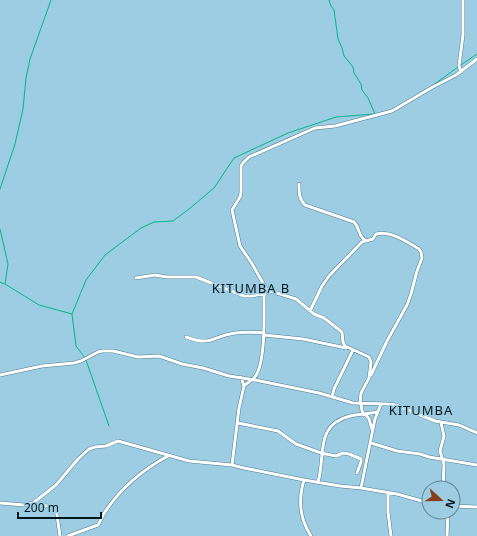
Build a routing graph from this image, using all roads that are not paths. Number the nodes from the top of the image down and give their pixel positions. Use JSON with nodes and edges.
{"nodes":[{"id":1,"x":463,"y":0,"type":"edge"},
{"id":2,"x":477,"y":59,"type":"edge"},
{"id":3,"x":461,"y":72,"type":"junction"},
{"id":4,"x":299,"y":184,"type":"dead end"},
{"id":5,"x":365,"y":240,"type":"junction"},
{"id":6,"x":136,"y":278,"type":"dead end"},
{"id":7,"x":265,"y":288,"type":"junction"},
{"id":8,"x":265,"y":292,"type":"junction"},
{"id":9,"x":270,"y":292,"type":"junction"},
{"id":10,"x":310,"y":310,"type":"junction"},
{"id":11,"x":264,"y":334,"type":"junction"},
{"id":12,"x":186,"y":337,"type":"dead end"},
{"id":13,"x":348,"y":348,"type":"junction"},
{"id":14,"x":352,"y":350,"type":"junction"},
{"id":15,"x":0,"y":375,"type":"edge"},
{"id":16,"x":241,"y":377,"type":"junction"},
{"id":17,"x":369,"y":378,"type":"junction"},
{"id":18,"x":254,"y":379,"type":"junction"},
{"id":19,"x":244,"y":386,"type":"junction"},
{"id":20,"x":332,"y":397,"type":"junction"},
{"id":21,"x":361,"y":404,"type":"junction"},
{"id":22,"x":381,"y":404,"type":"junction"},
{"id":23,"x":377,"y":412,"type":"junction"},
{"id":24,"x":365,"y":415,"type":"junction"},
{"id":25,"x":238,"y":423,"type":"junction"},
{"id":26,"x":441,"y":423,"type":"junction"},
{"id":27,"x":373,"y":433,"type":"junction"},
{"id":28,"x":477,"y":433,"type":"edge"},
{"id":29,"x":371,"y":443,"type":"junction"},
{"id":30,"x":321,"y":453,"type":"junction"},
{"id":31,"x":168,"y":456,"type":"junction"},
{"id":32,"x":442,"y":458,"type":"junction"},
{"id":33,"x":232,"y":465,"type":"junction"},
{"id":34,"x":477,"y":465,"type":"edge"},
{"id":35,"x":357,"y":473,"type":"dead end"},
{"id":36,"x":304,"y":480,"type":"junction"},
{"id":37,"x":443,"y":480,"type":"edge"},
{"id":38,"x":318,"y":482,"type":"junction"},
{"id":39,"x":361,"y":488,"type":"junction"},
{"id":40,"x":388,"y":493,"type":"junction"},
{"id":41,"x":421,"y":501,"type":"edge"},
{"id":42,"x":0,"y":503,"type":"edge"},
{"id":43,"x":29,"y":505,"type":"junction"},
{"id":44,"x":461,"y":507,"type":"edge"},
{"id":45,"x":477,"y":508,"type":"edge"},
{"id":46,"x":448,"y":520,"type":"edge"},
{"id":47,"x":60,"y":536,"type":"edge"},
{"id":48,"x":68,"y":536,"type":"edge"},
{"id":49,"x":311,"y":536,"type":"edge"},
{"id":50,"x":391,"y":536,"type":"edge"},
{"id":51,"x":447,"y":536,"type":"edge"}],
"edges":[{"from":1,"to":3,"type":"street"},
{"from":2,"to":3,"type":"street"},
{"from":3,"to":7,"type":"street"},
{"from":4,"to":5,"type":"street"},
{"from":5,"to":10,"type":"street"},
{"from":5,"to":17,"type":"street"},
{"from":6,"to":8,"type":"street"},
{"from":7,"to":8,"type":"street"},
{"from":7,"to":9,"type":"street"},
{"from":8,"to":9,"type":"street"},
{"from":8,"to":11,"type":"street"},
{"from":9,"to":10,"type":"street"},
{"from":10,"to":13,"type":"street"},
{"from":11,"to":12,"type":"street"},
{"from":11,"to":13,"type":"street"},
{"from":11,"to":18,"type":"street"},
{"from":13,"to":14,"type":"street"},
{"from":14,"to":17,"type":"street"},
{"from":14,"to":20,"type":"street"},
{"from":15,"to":16,"type":"street"},
{"from":16,"to":18,"type":"street"},
{"from":16,"to":19,"type":"street"},
{"from":17,"to":21,"type":"street"},
{"from":18,"to":19,"type":"street"},
{"from":18,"to":20,"type":"street"},
{"from":19,"to":25,"type":"street"},
{"from":20,"to":21,"type":"street"},
{"from":21,"to":22,"type":"street"},
{"from":21,"to":24,"type":"street"},
{"from":22,"to":23,"type":"street"},
{"from":22,"to":26,"type":"street"},
{"from":23,"to":24,"type":"street"},
{"from":23,"to":27,"type":"street"},
{"from":24,"to":27,"type":"street"},
{"from":24,"to":30,"type":"street"},
{"from":25,"to":30,"type":"street"},
{"from":25,"to":33,"type":"street"},
{"from":26,"to":28,"type":"street"},
{"from":26,"to":32,"type":"street"},
{"from":27,"to":29,"type":"street"},
{"from":29,"to":32,"type":"street"},
{"from":29,"to":39,"type":"street"},
{"from":30,"to":35,"type":"street"},
{"from":30,"to":38,"type":"street"},
{"from":31,"to":33,"type":"street"},
{"from":31,"to":43,"type":"street"},
{"from":31,"to":48,"type":"street"},
{"from":32,"to":34,"type":"street"},
{"from":32,"to":37,"type":"street"},
{"from":33,"to":36,"type":"street"},
{"from":36,"to":38,"type":"street"},
{"from":36,"to":49,"type":"street"},
{"from":38,"to":39,"type":"street"},
{"from":39,"to":40,"type":"street"},
{"from":40,"to":41,"type":"street"},
{"from":40,"to":50,"type":"street"},
{"from":42,"to":43,"type":"street"},
{"from":43,"to":47,"type":"street"},
{"from":44,"to":45,"type":"street"},
{"from":46,"to":51,"type":"street"}]}
